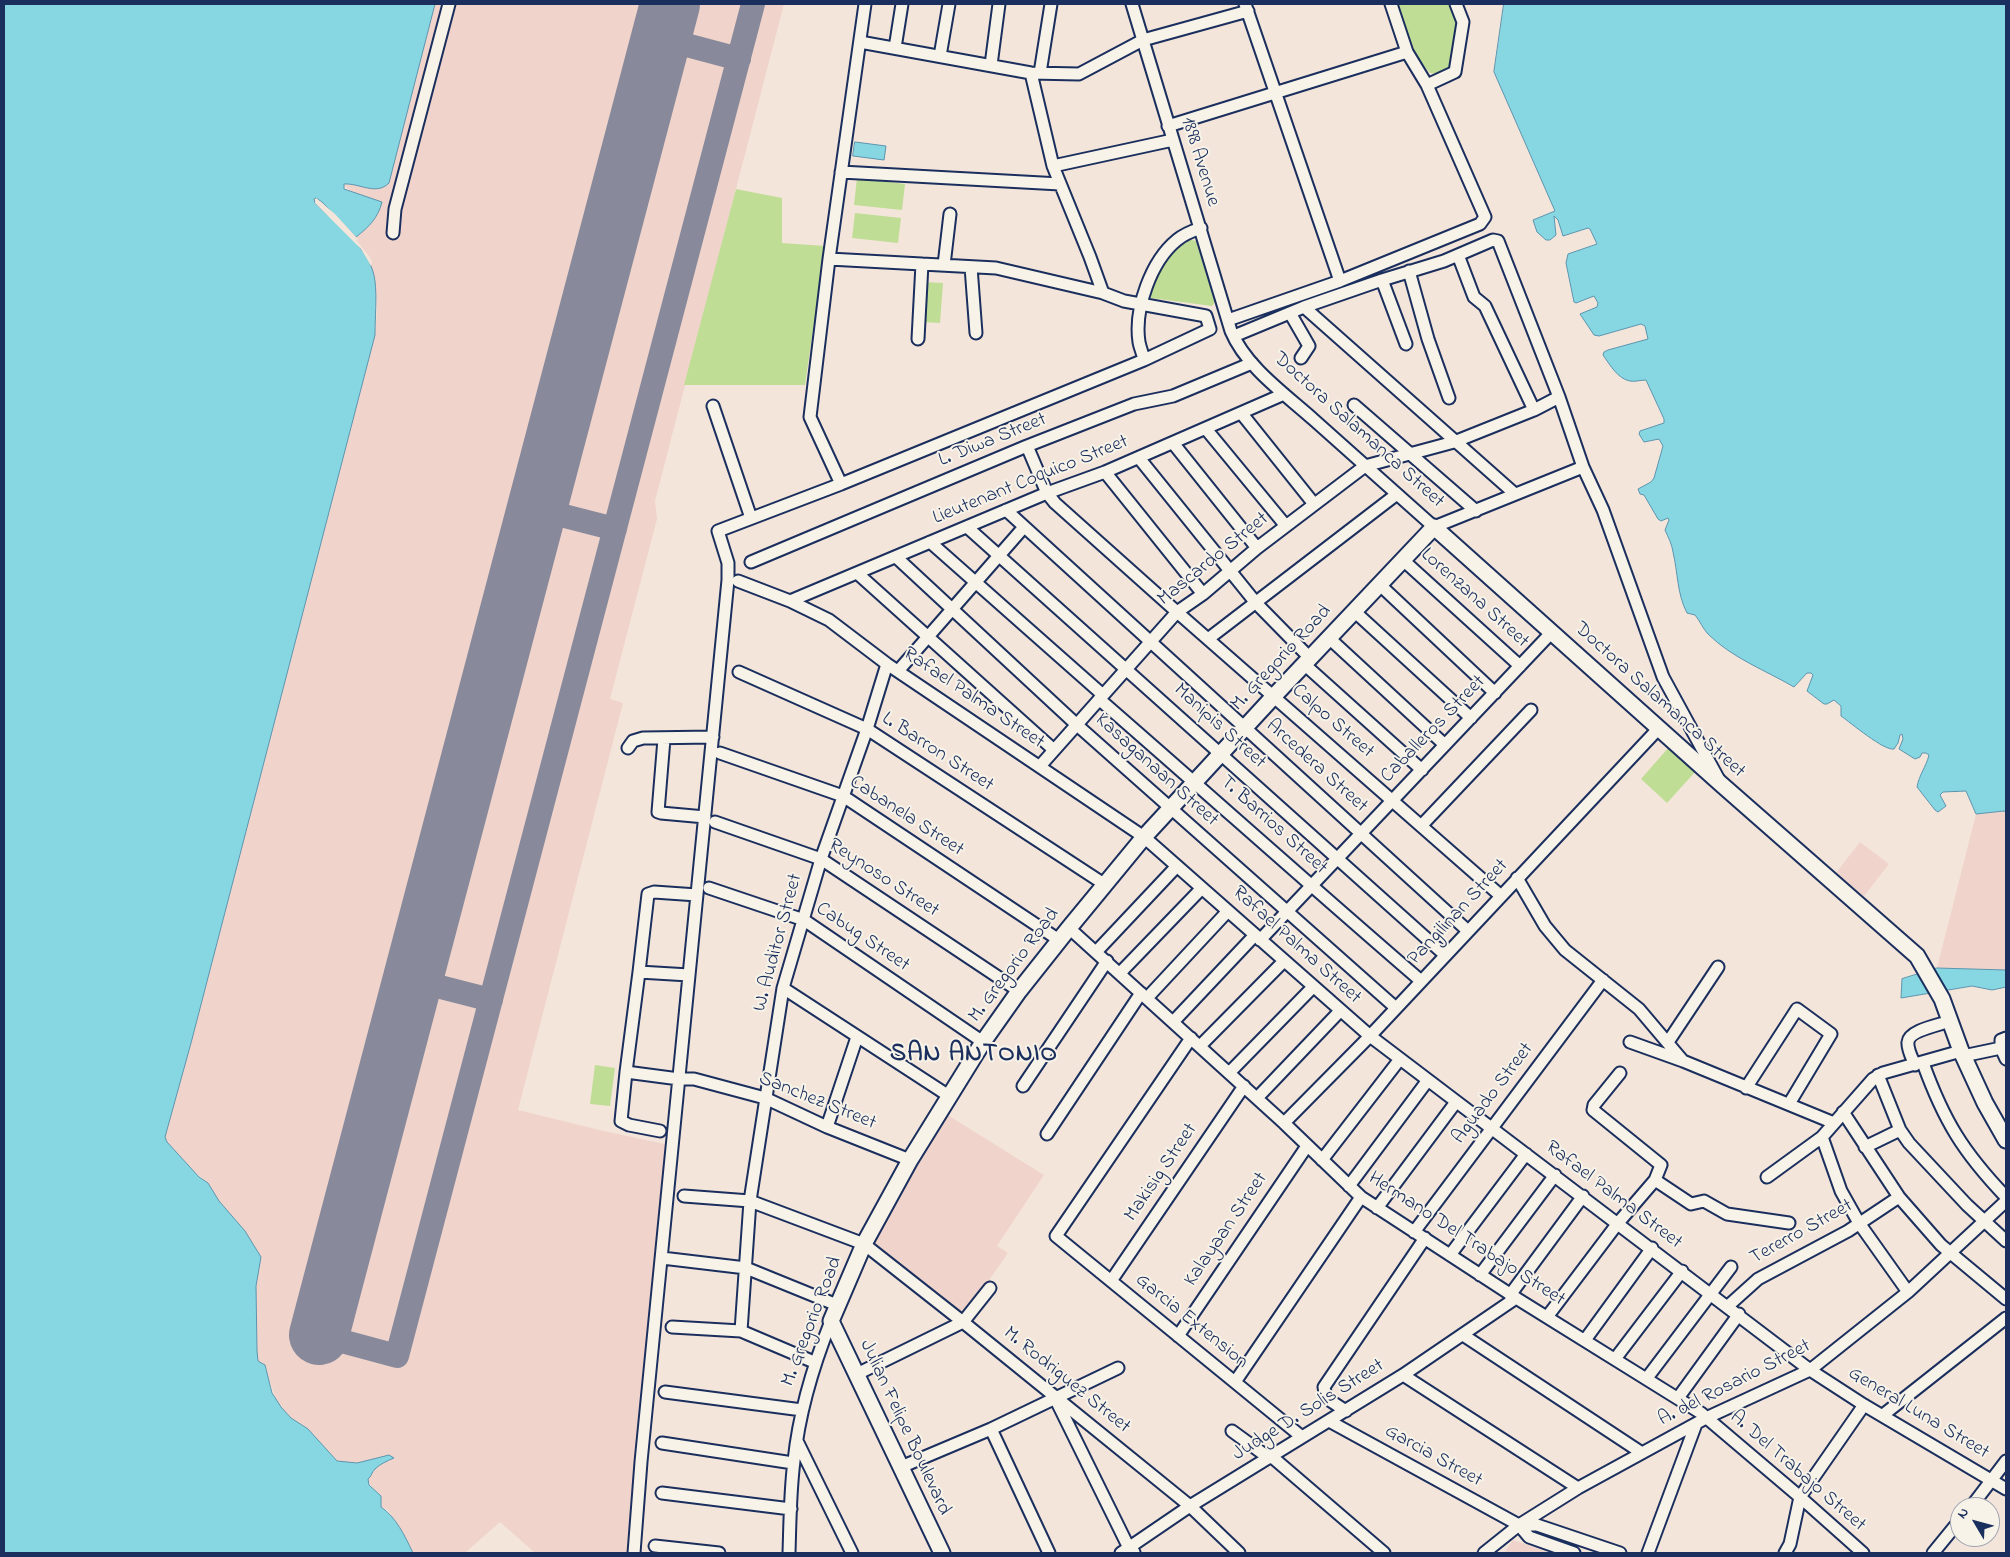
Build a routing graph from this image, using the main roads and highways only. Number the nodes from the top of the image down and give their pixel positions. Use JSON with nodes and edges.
{"nodes":[{"id":1,"x":1434,"y":527,"type":"joint"},
{"id":2,"x":2006,"y":1140,"type":"edge"},
{"id":3,"x":831,"y":1321,"type":"joint"},
{"id":4,"x":942,"y":1553,"type":"edge"}],
"edges":[{"from":1,"to":2,"type":"main road","name":"Doctora Salamanca Street"},
{"from":1,"to":3,"type":"main road","name":"M. Gregorio Road"},
{"from":3,"to":4,"type":"main road","name":"Julian Felipe Boulevard"}]}
